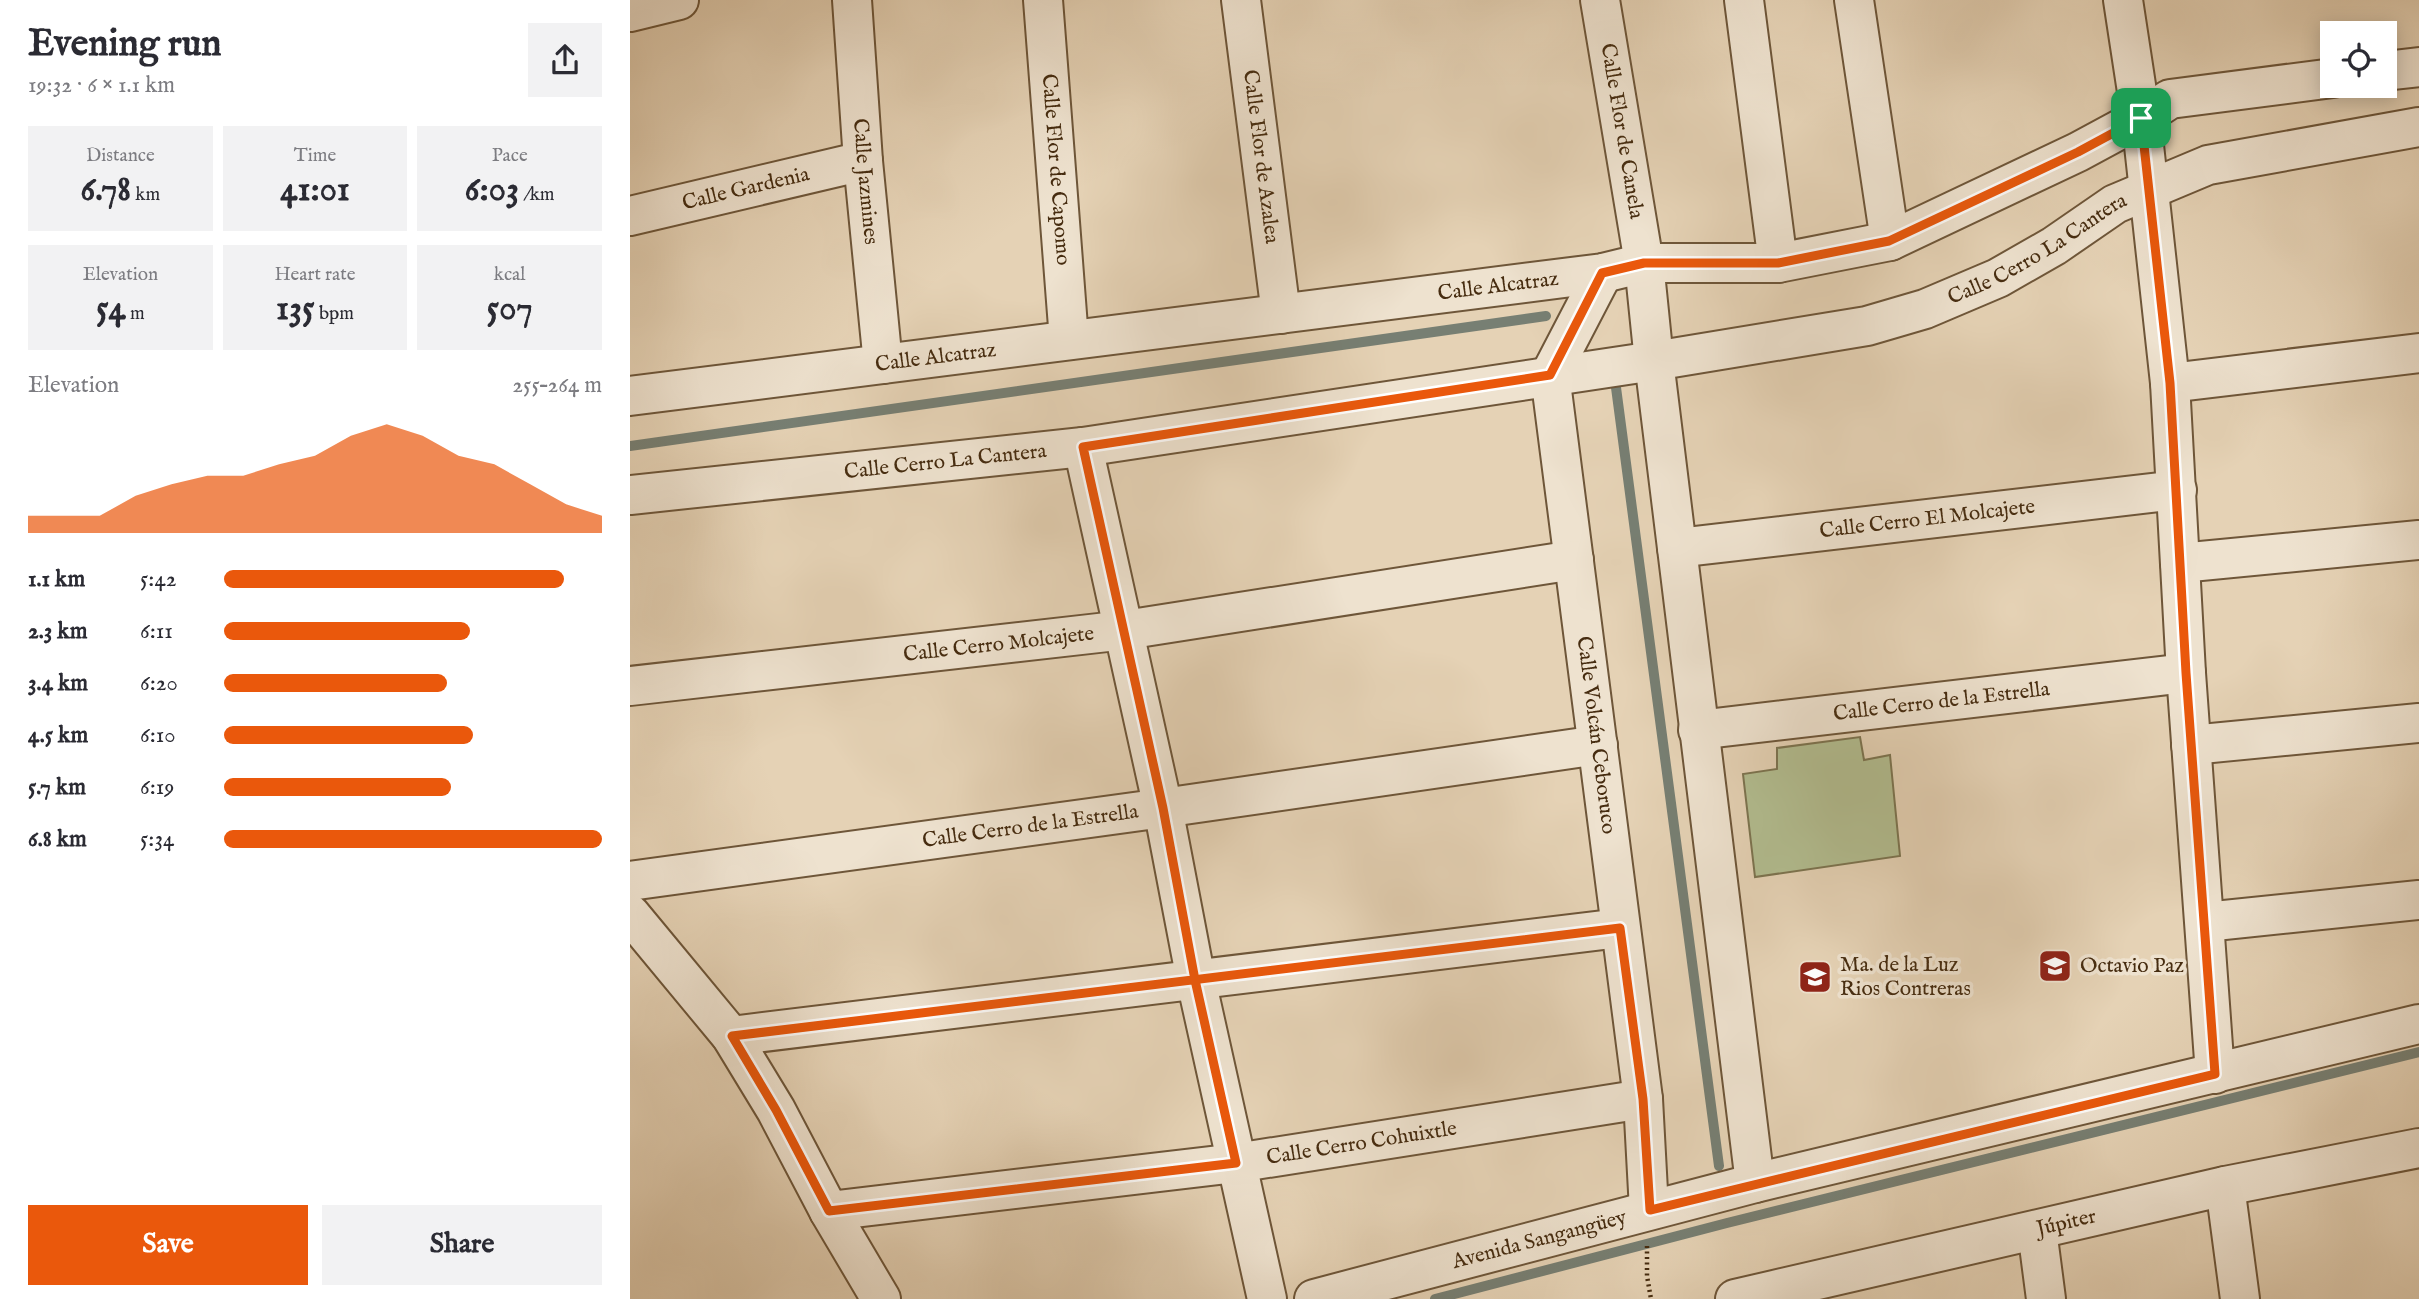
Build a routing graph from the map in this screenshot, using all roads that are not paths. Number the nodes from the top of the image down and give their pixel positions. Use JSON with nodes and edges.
{"nodes":[{"id":1,"x":679,"y":0,"type":"edge"},
{"id":2,"x":852,"y":0,"type":"edge"},
{"id":3,"x":1043,"y":0,"type":"edge"},
{"id":4,"x":1241,"y":0,"type":"edge"},
{"id":5,"x":1600,"y":0,"type":"edge"},
{"id":6,"x":1744,"y":0,"type":"edge"},
{"id":7,"x":1854,"y":0,"type":"edge"},
{"id":8,"x":2123,"y":0,"type":"edge"},
{"id":9,"x":630,"y":12,"type":"edge"},
{"id":10,"x":2419,"y":67,"type":"edge"},
{"id":11,"x":2397,"y":70,"type":"edge"},
{"id":12,"x":2320,"y":80,"type":"edge"},
{"id":13,"x":2141,"y":118,"type":"junction"},
{"id":14,"x":2419,"y":127,"type":"edge"},
{"id":15,"x":863,"y":161,"type":"junction"},
{"id":16,"x":2150,"y":189,"type":"junction"},
{"id":17,"x":630,"y":216,"type":"edge"},
{"id":18,"x":1889,"y":241,"type":"junction"},
{"id":19,"x":1644,"y":263,"type":"junction"},
{"id":20,"x":1778,"y":263,"type":"junction"},
{"id":21,"x":1602,"y":273,"type":"junction"},
{"id":22,"x":1281,"y":314,"type":"junction"},
{"id":23,"x":1069,"y":340,"type":"junction"},
{"id":24,"x":2419,"y":353,"type":"edge"},
{"id":25,"x":1654,"y":361,"type":"junction"},
{"id":26,"x":883,"y":364,"type":"junction"},
{"id":27,"x":1550,"y":375,"type":"junction"},
{"id":28,"x":2170,"y":383,"type":"junction"},
{"id":29,"x":630,"y":396,"type":"edge"},
{"id":30,"x":1083,"y":447,"type":"junction"},
{"id":31,"x":2178,"y":490,"type":"junction"},
{"id":32,"x":630,"y":495,"type":"edge"},
{"id":33,"x":2419,"y":540,"type":"edge"},
{"id":34,"x":1677,"y":548,"type":"junction"},
{"id":35,"x":1574,"y":560,"type":"junction"},
{"id":36,"x":2180,"y":563,"type":"junction"},
{"id":37,"x":1125,"y":630,"type":"junction"},
{"id":38,"x":2186,"y":673,"type":"junction"},
{"id":39,"x":630,"y":686,"type":"edge"},
{"id":40,"x":2419,"y":723,"type":"edge"},
{"id":41,"x":1698,"y":730,"type":"junction"},
{"id":42,"x":1598,"y":745,"type":"junction"},
{"id":43,"x":2191,"y":745,"type":"junction"},
{"id":44,"x":1163,"y":808,"type":"junction"},
{"id":45,"x":630,"y":881,"type":"edge"},
{"id":46,"x":2419,"y":900,"type":"edge"},
{"id":47,"x":630,"y":914,"type":"edge"},
{"id":48,"x":2205,"y":922,"type":"junction"},
{"id":49,"x":1620,"y":928,"type":"junction"},
{"id":50,"x":1195,"y":980,"type":"junction"},
{"id":51,"x":2419,"y":1024,"type":"edge"},
{"id":52,"x":732,"y":1036,"type":"junction"},
{"id":53,"x":2215,"y":1074,"type":"junction"},
{"id":54,"x":1643,"y":1099,"type":"junction"},
{"id":55,"x":2414,"y":1148,"type":"edge"},
{"id":56,"x":1236,"y":1163,"type":"junction"},
{"id":57,"x":1755,"y":1183,"type":"junction"},
{"id":58,"x":2225,"y":1186,"type":"junction"},
{"id":59,"x":829,"y":1211,"type":"junction"},
{"id":60,"x":1648,"y":1225,"type":"junction"},
{"id":61,"x":2037,"y":1230,"type":"junction"},
{"id":62,"x":1851,"y":1285,"type":"edge"},
{"id":63,"x":881,"y":1299,"type":"edge"},
{"id":64,"x":1266,"y":1299,"type":"edge"},
{"id":65,"x":1314,"y":1299,"type":"edge"},
{"id":66,"x":1735,"y":1299,"type":"edge"},
{"id":67,"x":2046,"y":1299,"type":"edge"},
{"id":68,"x":2240,"y":1299,"type":"edge"}],
"edges":[{"from":1,"to":9,"type":"street"},
{"from":2,"to":15,"type":"street","name":"Calle Jazmines"},
{"from":3,"to":23,"type":"street","name":"Calle Flor de Capomo"},
{"from":4,"to":22,"type":"street","name":"Calle Flor de Azalea"},
{"from":5,"to":19,"type":"street","name":"Calle Flor de Canela"},
{"from":6,"to":20,"type":"street"},
{"from":7,"to":18,"type":"street"},
{"from":8,"to":13,"type":"street"},
{"from":10,"to":11,"type":"street"},
{"from":12,"to":13,"type":"street","name":"Calle Alcatraz"},
{"from":13,"to":16,"type":"street"},
{"from":13,"to":18,"type":"street","name":"Calle Alcatraz"},
{"from":14,"to":16,"type":"street","name":"Calle Cerro La Cantera"},
{"from":15,"to":17,"type":"street","name":"Calle Gardenia"},
{"from":15,"to":26,"type":"street","name":"Calle Jazmines"},
{"from":16,"to":25,"type":"street","name":"Calle Cerro La Cantera"},
{"from":16,"to":28,"type":"street"},
{"from":18,"to":20,"type":"street","name":"Calle Alcatraz"},
{"from":19,"to":20,"type":"street","name":"Calle Alcatraz"},
{"from":19,"to":21,"type":"street","name":"Calle Alcatraz"},
{"from":19,"to":25,"type":"street"},
{"from":21,"to":22,"type":"street","name":"Calle Alcatraz"},
{"from":21,"to":27,"type":"street"},
{"from":22,"to":23,"type":"street","name":"Calle Alcatraz"},
{"from":23,"to":26,"type":"street","name":"Calle Alcatraz"},
{"from":24,"to":28,"type":"street"},
{"from":25,"to":27,"type":"street","name":"Calle Cerro La Cantera"},
{"from":25,"to":34,"type":"street"},
{"from":26,"to":29,"type":"street","name":"Calle Alcatraz"},
{"from":27,"to":30,"type":"street","name":"Calle Cerro La Cantera"},
{"from":27,"to":35,"type":"street","name":"Calle Volcán Ceboruco"},
{"from":28,"to":31,"type":"street"},
{"from":30,"to":32,"type":"street","name":"Calle Cerro La Cantera"},
{"from":30,"to":37,"type":"street"},
{"from":31,"to":34,"type":"street","name":"Calle Cerro El Molcajete"},
{"from":31,"to":36,"type":"street"},
{"from":33,"to":36,"type":"street"},
{"from":34,"to":41,"type":"street"},
{"from":35,"to":37,"type":"street","name":"Calle Cerro Molcajete"},
{"from":35,"to":42,"type":"street","name":"Calle Volcán Ceboruco"},
{"from":36,"to":38,"type":"street"},
{"from":37,"to":39,"type":"street","name":"Calle Cerro Molcajete"},
{"from":37,"to":44,"type":"street"},
{"from":38,"to":41,"type":"street","name":"Calle Cerro de la Estrella"},
{"from":38,"to":43,"type":"street"},
{"from":40,"to":43,"type":"street"},
{"from":41,"to":57,"type":"street"},
{"from":42,"to":44,"type":"street","name":"Calle Cerro de la Estrella"},
{"from":42,"to":49,"type":"street","name":"Calle Volcán Ceboruco"},
{"from":43,"to":48,"type":"street"},
{"from":44,"to":45,"type":"street","name":"Calle Cerro de la Estrella"},
{"from":44,"to":50,"type":"street"},
{"from":46,"to":48,"type":"street"},
{"from":47,"to":52,"type":"street"},
{"from":48,"to":53,"type":"street"},
{"from":49,"to":50,"type":"street"},
{"from":49,"to":54,"type":"street","name":"Calle Volcán Ceboruco"},
{"from":50,"to":52,"type":"street"},
{"from":50,"to":56,"type":"street"},
{"from":51,"to":53,"type":"street","name":"Avenida Sangangüey"},
{"from":52,"to":59,"type":"street"},
{"from":53,"to":57,"type":"street","name":"Avenida Sangangüey"},
{"from":54,"to":56,"type":"street","name":"Calle Cerro Cohuixtle"},
{"from":54,"to":60,"type":"street","name":"Calle Volcán Ceboruco"},
{"from":55,"to":58,"type":"street","name":"Júpiter"},
{"from":56,"to":59,"type":"street","name":"Calle Cerro Cohuixtle"},
{"from":56,"to":64,"type":"street"},
{"from":57,"to":60,"type":"street","name":"Avenida Sangangüey"},
{"from":58,"to":61,"type":"street","name":"Júpiter"},
{"from":58,"to":68,"type":"street"},
{"from":59,"to":63,"type":"street"},
{"from":60,"to":65,"type":"street","name":"Avenida Sangangüey"},
{"from":61,"to":62,"type":"street","name":"Júpiter"},
{"from":61,"to":67,"type":"street"},
{"from":62,"to":66,"type":"street","name":"Júpiter"}]}
